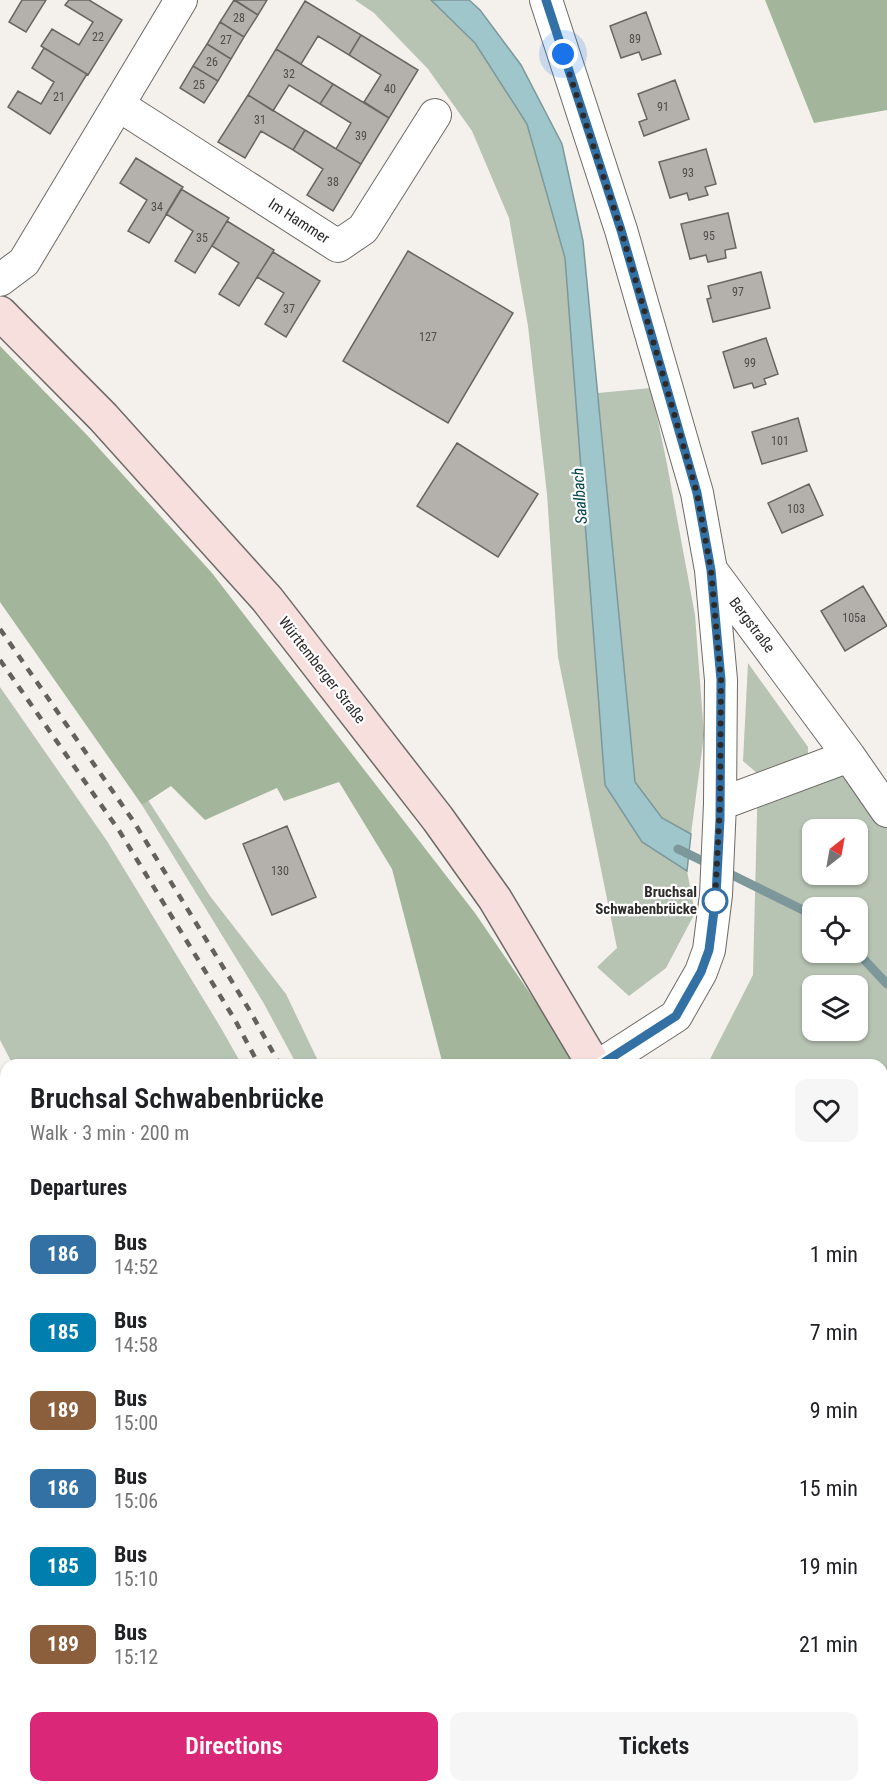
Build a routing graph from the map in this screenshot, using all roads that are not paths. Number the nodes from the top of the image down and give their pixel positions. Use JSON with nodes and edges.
{"nodes":[{"id":1,"x":181,"y":0,"type":"edge"},
{"id":2,"x":546,"y":0,"type":"edge"},
{"id":3,"x":120,"y":106,"type":"junction"},
{"id":4,"x":435,"y":115,"type":"dead end"},
{"id":5,"x":0,"y":280,"type":"edge"},
{"id":6,"x":0,"y":313,"type":"edge"},
{"id":7,"x":711,"y":570,"type":"junction"},
{"id":8,"x":849,"y":756,"type":"junction"},
{"id":9,"x":720,"y":804,"type":"junction"},
{"id":10,"x":887,"y":811,"type":"edge"},
{"id":11,"x":590,"y":1059,"type":"edge"},
{"id":12,"x":609,"y":1059,"type":"edge"}],
"edges":[{"from":1,"to":3,"type":"street"},
{"from":2,"to":7,"type":"street","name":"Bergstraße"},
{"from":3,"to":4,"type":"street","name":"Im Hammer"},
{"from":3,"to":5,"type":"street"},
{"from":6,"to":11,"type":"main road","name":"Württemberger Straße"},
{"from":7,"to":8,"type":"street","name":"Bergstraße"},
{"from":7,"to":9,"type":"street"},
{"from":8,"to":9,"type":"street"},
{"from":8,"to":10,"type":"street","name":"Bergstraße"},
{"from":9,"to":12,"type":"street"}]}
